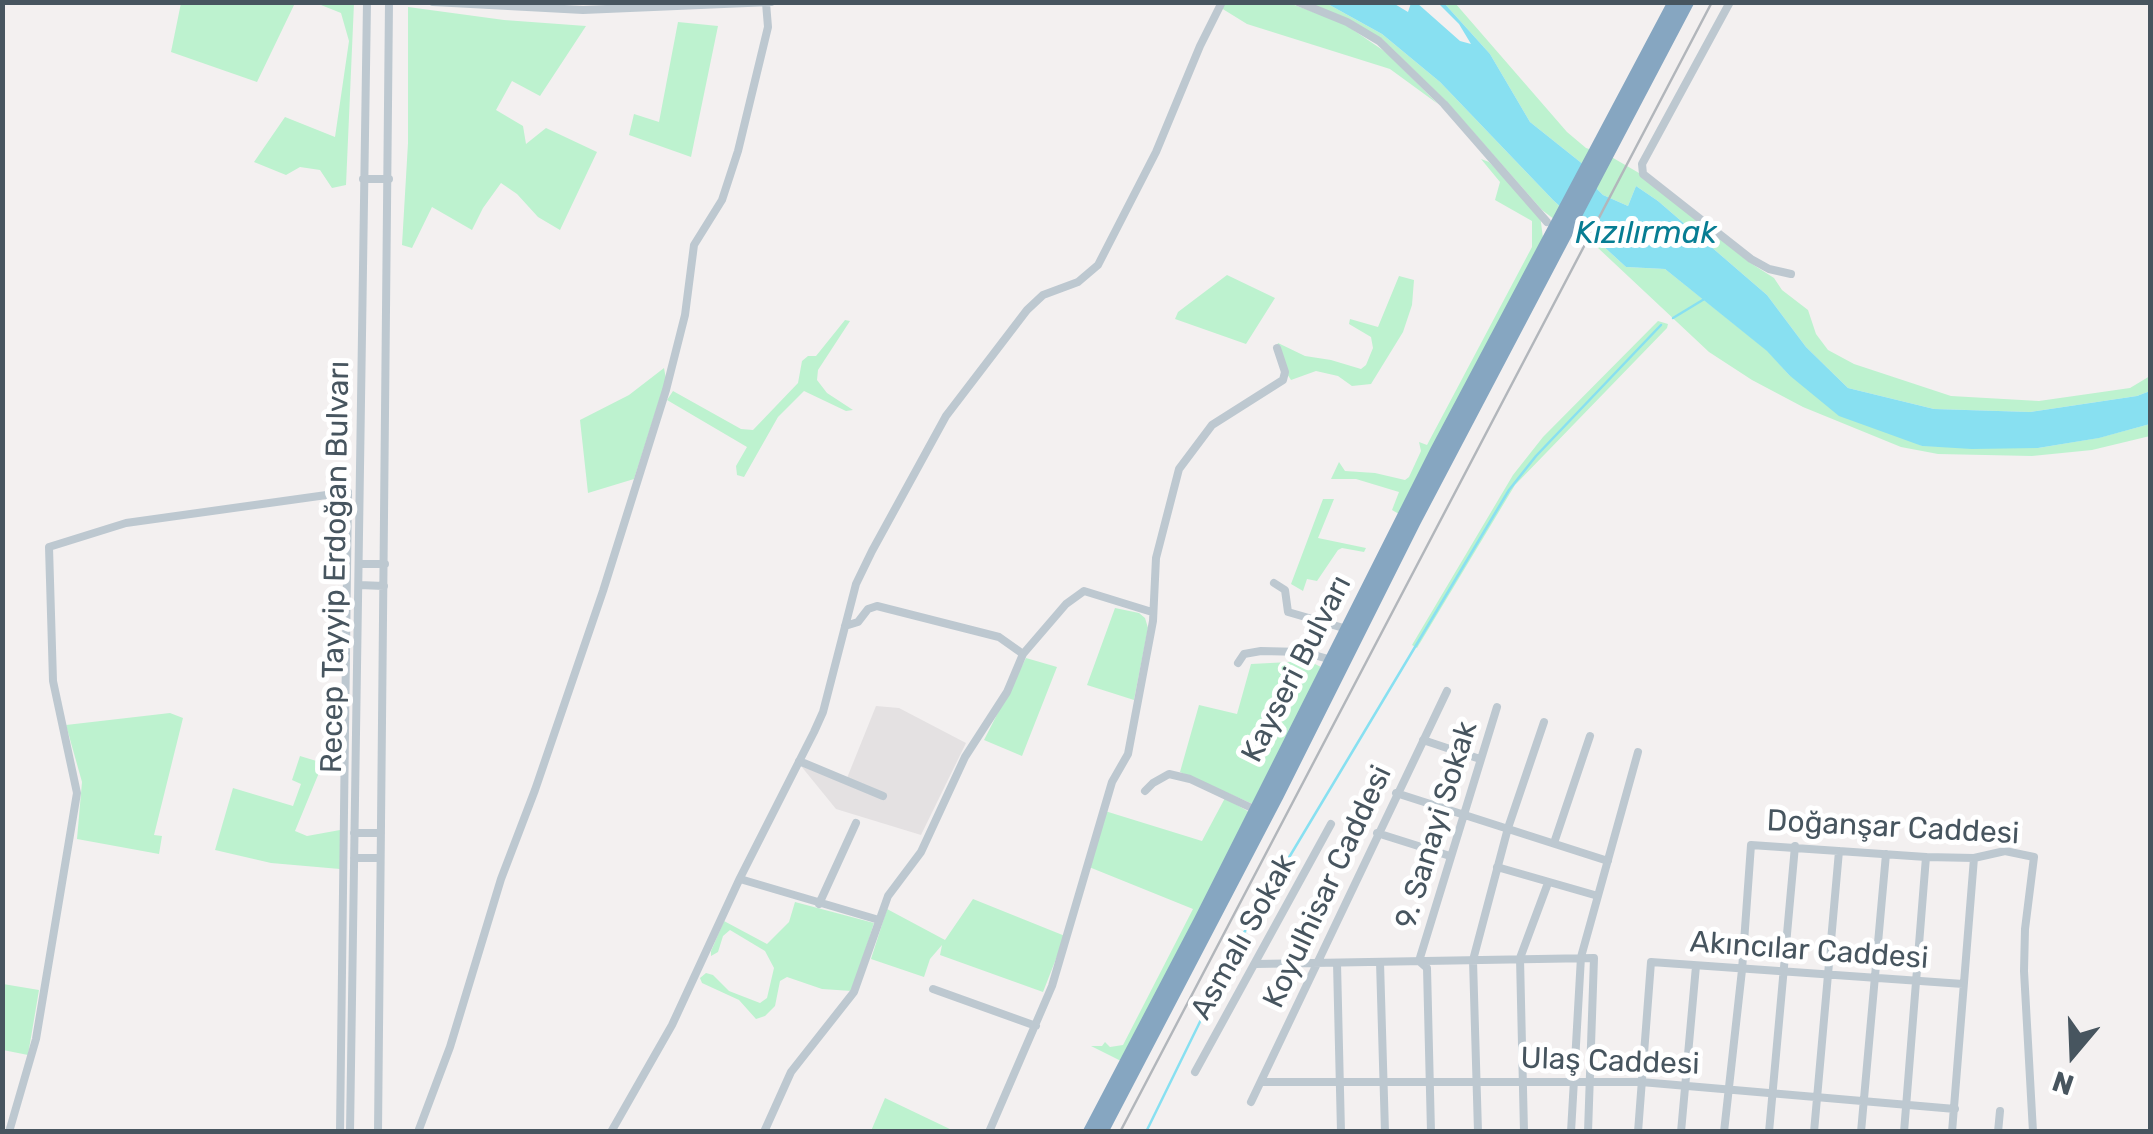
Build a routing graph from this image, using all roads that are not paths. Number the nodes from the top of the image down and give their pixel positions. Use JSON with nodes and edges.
{"nodes":[{"id":1,"x":433,"y":2,"type":"edge"},
{"id":2,"x":1222,"y":2,"type":"edge"},
{"id":3,"x":1298,"y":2,"type":"edge"},
{"id":4,"x":1676,"y":2,"type":"edge"},
{"id":5,"x":1686,"y":2,"type":"edge"},
{"id":6,"x":1730,"y":2,"type":"edge"},
{"id":7,"x":769,"y":3,"type":"edge"},
{"id":8,"x":367,"y":5,"type":"edge"},
{"id":9,"x":390,"y":6,"type":"edge"},
{"id":10,"x":1604,"y":144,"type":"junction"},
{"id":11,"x":364,"y":152,"type":"junction"},
{"id":12,"x":388,"y":153,"type":"junction"},
{"id":13,"x":363,"y":179,"type":"junction"},
{"id":14,"x":389,"y":180,"type":"junction"},
{"id":15,"x":1554,"y":230,"type":"junction"},
{"id":16,"x":1791,"y":274,"type":"dead end"},
{"id":17,"x":1277,"y":348,"type":"dead end"},
{"id":18,"x":384,"y":564,"type":"junction"},
{"id":19,"x":359,"y":568,"type":"junction"},
{"id":20,"x":346,"y":572,"type":"junction"},
{"id":21,"x":1274,"y":583,"type":"dead end"},
{"id":22,"x":359,"y":585,"type":"junction"},
{"id":23,"x":384,"y":586,"type":"junction"},
{"id":24,"x":1152,"y":612,"type":"junction"},
{"id":25,"x":845,"y":626,"type":"junction"},
{"id":26,"x":1348,"y":630,"type":"junction"},
{"id":27,"x":1023,"y":654,"type":"junction"},
{"id":28,"x":1332,"y":660,"type":"junction"},
{"id":29,"x":1238,"y":662,"type":"dead end"},
{"id":30,"x":1447,"y":691,"type":"dead end"},
{"id":31,"x":1497,"y":707,"type":"dead end"},
{"id":32,"x":1544,"y":722,"type":"dead end"},
{"id":33,"x":1590,"y":736,"type":"dead end"},
{"id":34,"x":1422,"y":740,"type":"junction"},
{"id":35,"x":1638,"y":752,"type":"dead end"},
{"id":36,"x":1480,"y":760,"type":"junction"},
{"id":37,"x":800,"y":761,"type":"junction"},
{"id":38,"x":1145,"y":792,"type":"dead end"},
{"id":39,"x":1396,"y":794,"type":"junction"},
{"id":40,"x":883,"y":796,"type":"dead end"},
{"id":41,"x":1256,"y":810,"type":"junction"},
{"id":42,"x":1462,"y":814,"type":"junction"},
{"id":43,"x":856,"y":823,"type":"dead end"},
{"id":44,"x":1332,"y":824,"type":"dead end"},
{"id":45,"x":1508,"y":828,"type":"junction"},
{"id":46,"x":354,"y":833,"type":"junction"},
{"id":47,"x":381,"y":833,"type":"junction"},
{"id":48,"x":1376,"y":833,"type":"junction"},
{"id":49,"x":1554,"y":843,"type":"junction"},
{"id":50,"x":343,"y":845,"type":"junction"},
{"id":51,"x":354,"y":845,"type":"junction"},
{"id":52,"x":1794,"y":846,"type":"junction"},
{"id":53,"x":1840,"y":851,"type":"junction"},
{"id":54,"x":1886,"y":854,"type":"junction"},
{"id":55,"x":1450,"y":856,"type":"junction"},
{"id":56,"x":1926,"y":857,"type":"junction"},
{"id":57,"x":354,"y":858,"type":"junction"},
{"id":58,"x":380,"y":858,"type":"junction"},
{"id":59,"x":1974,"y":858,"type":"junction"},
{"id":60,"x":1608,"y":861,"type":"junction"},
{"id":61,"x":1498,"y":867,"type":"junction"},
{"id":62,"x":740,"y":879,"type":"junction"},
{"id":63,"x":1548,"y":883,"type":"junction"},
{"id":64,"x":1598,"y":896,"type":"junction"},
{"id":65,"x":820,"y":904,"type":"junction"},
{"id":66,"x":879,"y":920,"type":"junction"},
{"id":67,"x":1581,"y":957,"type":"junction"},
{"id":68,"x":1520,"y":958,"type":"junction"},
{"id":69,"x":1472,"y":960,"type":"junction"},
{"id":70,"x":1419,"y":961,"type":"junction"},
{"id":71,"x":1380,"y":962,"type":"junction"},
{"id":72,"x":1338,"y":963,"type":"junction"},
{"id":73,"x":1256,"y":964,"type":"junction"},
{"id":74,"x":1316,"y":964,"type":"junction"},
{"id":75,"x":1696,"y":966,"type":"junction"},
{"id":76,"x":1742,"y":970,"type":"junction"},
{"id":77,"x":1783,"y":973,"type":"junction"},
{"id":78,"x":1830,"y":976,"type":"junction"},
{"id":79,"x":1874,"y":980,"type":"junction"},
{"id":80,"x":1916,"y":982,"type":"junction"},
{"id":81,"x":1963,"y":984,"type":"junction"},
{"id":82,"x":932,"y":989,"type":"dead end"},
{"id":83,"x":1036,"y":1026,"type":"junction"},
{"id":84,"x":1196,"y":1072,"type":"dead end"},
{"id":85,"x":1523,"y":1080,"type":"junction"},
{"id":86,"x":1590,"y":1080,"type":"junction"},
{"id":87,"x":1476,"y":1081,"type":"junction"},
{"id":88,"x":1574,"y":1081,"type":"junction"},
{"id":89,"x":1262,"y":1082,"type":"junction"},
{"id":90,"x":1384,"y":1082,"type":"junction"},
{"id":91,"x":1429,"y":1082,"type":"junction"},
{"id":92,"x":1640,"y":1082,"type":"junction"},
{"id":93,"x":1340,"y":1083,"type":"junction"},
{"id":94,"x":1684,"y":1085,"type":"junction"},
{"id":95,"x":1728,"y":1089,"type":"junction"},
{"id":96,"x":1771,"y":1092,"type":"junction"},
{"id":97,"x":1816,"y":1097,"type":"junction"},
{"id":98,"x":1251,"y":1102,"type":"dead end"},
{"id":99,"x":1863,"y":1102,"type":"junction"},
{"id":100,"x":1906,"y":1105,"type":"junction"},
{"id":101,"x":1954,"y":1108,"type":"junction"},
{"id":102,"x":2000,"y":1111,"type":"dead end"},
{"id":103,"x":8,"y":1132,"type":"edge"},
{"id":104,"x":340,"y":1132,"type":"edge"},
{"id":105,"x":350,"y":1132,"type":"edge"},
{"id":106,"x":378,"y":1132,"type":"edge"},
{"id":107,"x":418,"y":1132,"type":"edge"},
{"id":108,"x":612,"y":1132,"type":"edge"},
{"id":109,"x":764,"y":1132,"type":"edge"},
{"id":110,"x":989,"y":1132,"type":"edge"},
{"id":111,"x":1090,"y":1132,"type":"edge"},
{"id":112,"x":1101,"y":1132,"type":"edge"},
{"id":113,"x":1341,"y":1132,"type":"edge"},
{"id":114,"x":1385,"y":1132,"type":"edge"},
{"id":115,"x":1431,"y":1132,"type":"edge"},
{"id":116,"x":1478,"y":1132,"type":"edge"},
{"id":117,"x":1524,"y":1132,"type":"edge"},
{"id":118,"x":1571,"y":1132,"type":"edge"},
{"id":119,"x":1588,"y":1132,"type":"edge"},
{"id":120,"x":1638,"y":1132,"type":"edge"},
{"id":121,"x":1681,"y":1132,"type":"edge"},
{"id":122,"x":1724,"y":1132,"type":"edge"},
{"id":123,"x":1769,"y":1132,"type":"edge"},
{"id":124,"x":1814,"y":1132,"type":"edge"},
{"id":125,"x":1861,"y":1132,"type":"edge"},
{"id":126,"x":1904,"y":1132,"type":"edge"},
{"id":127,"x":1952,"y":1132,"type":"edge"},
{"id":128,"x":1998,"y":1132,"type":"edge"},
{"id":129,"x":2033,"y":1132,"type":"edge"}],
"edges":[{"from":1,"to":7,"type":"street"},
{"from":2,"to":25,"type":"street"},
{"from":3,"to":15,"type":"street"},
{"from":4,"to":10,"type":"highway"},
{"from":5,"to":10,"type":"highway"},
{"from":6,"to":16,"type":"street"},
{"from":7,"to":107,"type":"street"},
{"from":8,"to":11,"type":"street","name":"Recep Tayyip Erdoğan Bulvarı"},
{"from":9,"to":12,"type":"street","name":"Recep Tayyip Erdoğan Bulvarı"},
{"from":10,"to":15,"type":"highway"},
{"from":11,"to":12,"type":"street"},
{"from":11,"to":13,"type":"street","name":"Recep Tayyip Erdoğan Bulvarı"},
{"from":12,"to":14,"type":"street","name":"Recep Tayyip Erdoğan Bulvarı"},
{"from":13,"to":14,"type":"street"},
{"from":13,"to":19,"type":"street","name":"Recep Tayyip Erdoğan Bulvarı"},
{"from":14,"to":18,"type":"street","name":"Recep Tayyip Erdoğan Bulvarı"},
{"from":15,"to":26,"type":"highway","name":"Kayseri Bulvarı"},
{"from":15,"to":112,"type":"highway","name":"Kayseri Bulvarı"},
{"from":17,"to":24,"type":"street"},
{"from":18,"to":19,"type":"street"},
{"from":18,"to":23,"type":"street","name":"Recep Tayyip Erdoğan Bulvarı"},
{"from":19,"to":20,"type":"street"},
{"from":19,"to":22,"type":"street","name":"Recep Tayyip Erdoğan Bulvarı"},
{"from":20,"to":50,"type":"street"},
{"from":20,"to":103,"type":"street"},
{"from":21,"to":26,"type":"street"},
{"from":22,"to":23,"type":"street"},
{"from":22,"to":46,"type":"street","name":"Recep Tayyip Erdoğan Bulvarı"},
{"from":23,"to":47,"type":"street","name":"Recep Tayyip Erdoğan Bulvarı"},
{"from":24,"to":27,"type":"street"},
{"from":24,"to":83,"type":"street"},
{"from":25,"to":27,"type":"street"},
{"from":25,"to":37,"type":"street"},
{"from":26,"to":28,"type":"highway","name":"Kayseri Bulvarı"},
{"from":27,"to":66,"type":"street"},
{"from":28,"to":29,"type":"street"},
{"from":28,"to":41,"type":"highway","name":"Kayseri Bulvarı"},
{"from":30,"to":34,"type":"street","name":"Koyulhisar Caddesi"},
{"from":31,"to":36,"type":"street","name":"9. Sanayi Sokak"},
{"from":32,"to":45,"type":"street"},
{"from":33,"to":49,"type":"street"},
{"from":34,"to":36,"type":"street"},
{"from":34,"to":39,"type":"street","name":"Koyulhisar Caddesi"},
{"from":35,"to":60,"type":"street"},
{"from":36,"to":42,"type":"street","name":"9. Sanayi Sokak"},
{"from":37,"to":40,"type":"street"},
{"from":37,"to":62,"type":"street"},
{"from":38,"to":41,"type":"street"},
{"from":39,"to":42,"type":"street"},
{"from":39,"to":48,"type":"street","name":"Koyulhisar Caddesi"},
{"from":41,"to":111,"type":"highway","name":"Kayseri Bulvarı"},
{"from":42,"to":45,"type":"street"},
{"from":42,"to":55,"type":"street","name":"9. Sanayi Sokak"},
{"from":43,"to":65,"type":"street"},
{"from":44,"to":73,"type":"street","name":"Asmalı Sokak"},
{"from":45,"to":49,"type":"street"},
{"from":45,"to":61,"type":"street"},
{"from":46,"to":47,"type":"street"},
{"from":46,"to":51,"type":"street","name":"Recep Tayyip Erdoğan Bulvarı"},
{"from":47,"to":58,"type":"street","name":"Recep Tayyip Erdoğan Bulvarı"},
{"from":48,"to":55,"type":"street"},
{"from":48,"to":74,"type":"street","name":"Koyulhisar Caddesi"},
{"from":49,"to":60,"type":"street"},
{"from":50,"to":51,"type":"street"},
{"from":50,"to":104,"type":"street"},
{"from":51,"to":57,"type":"street","name":"Recep Tayyip Erdoğan Bulvarı"},
{"from":52,"to":53,"type":"street","name":"Doğanşar Caddesi"},
{"from":52,"to":76,"type":"street","name":"Doğanşar Caddesi"},
{"from":52,"to":77,"type":"street"},
{"from":53,"to":54,"type":"street","name":"Doğanşar Caddesi"},
{"from":53,"to":78,"type":"street"},
{"from":54,"to":56,"type":"street","name":"Doğanşar Caddesi"},
{"from":54,"to":79,"type":"street"},
{"from":55,"to":70,"type":"street","name":"9. Sanayi Sokak"},
{"from":56,"to":59,"type":"street","name":"Doğanşar Caddesi"},
{"from":56,"to":80,"type":"street"},
{"from":57,"to":58,"type":"street"},
{"from":57,"to":105,"type":"street","name":"Recep Tayyip Erdoğan Bulvarı"},
{"from":58,"to":106,"type":"street","name":"Recep Tayyip Erdoğan Bulvarı"},
{"from":59,"to":81,"type":"street"},
{"from":59,"to":129,"type":"street","name":"Doğanşar Caddesi"},
{"from":60,"to":64,"type":"street"},
{"from":61,"to":63,"type":"street"},
{"from":61,"to":69,"type":"street"},
{"from":62,"to":65,"type":"street"},
{"from":62,"to":108,"type":"street"},
{"from":63,"to":64,"type":"street"},
{"from":63,"to":68,"type":"street"},
{"from":64,"to":67,"type":"street"},
{"from":65,"to":66,"type":"street"},
{"from":66,"to":109,"type":"street"},
{"from":67,"to":68,"type":"street"},
{"from":67,"to":86,"type":"street"},
{"from":67,"to":88,"type":"street"},
{"from":68,"to":69,"type":"street"},
{"from":68,"to":85,"type":"street"},
{"from":69,"to":70,"type":"street"},
{"from":69,"to":87,"type":"street"},
{"from":70,"to":71,"type":"street"},
{"from":70,"to":91,"type":"street","name":"9. Sanayi Sokak"},
{"from":71,"to":72,"type":"street"},
{"from":71,"to":90,"type":"street"},
{"from":72,"to":74,"type":"street"},
{"from":72,"to":93,"type":"street"},
{"from":73,"to":74,"type":"street"},
{"from":73,"to":84,"type":"street","name":"Asmalı Sokak"},
{"from":74,"to":89,"type":"street","name":"Koyulhisar Caddesi"},
{"from":75,"to":76,"type":"street","name":"Akıncılar Caddesi"},
{"from":75,"to":92,"type":"street","name":"Akıncılar Caddesi"},
{"from":75,"to":94,"type":"street"},
{"from":76,"to":77,"type":"street","name":"Akıncılar Caddesi"},
{"from":76,"to":95,"type":"street"},
{"from":77,"to":78,"type":"street","name":"Akıncılar Caddesi"},
{"from":77,"to":96,"type":"street"},
{"from":78,"to":79,"type":"street","name":"Akıncılar Caddesi"},
{"from":78,"to":97,"type":"street"},
{"from":79,"to":80,"type":"street","name":"Akıncılar Caddesi"},
{"from":79,"to":99,"type":"street"},
{"from":80,"to":81,"type":"street","name":"Akıncılar Caddesi"},
{"from":80,"to":100,"type":"street"},
{"from":81,"to":101,"type":"street"},
{"from":82,"to":83,"type":"street"},
{"from":83,"to":110,"type":"street"},
{"from":85,"to":87,"type":"street","name":"Ulaş Caddesi"},
{"from":85,"to":88,"type":"street","name":"Ulaş Caddesi"},
{"from":85,"to":117,"type":"street"},
{"from":86,"to":88,"type":"street","name":"Ulaş Caddesi"},
{"from":86,"to":92,"type":"street","name":"Ulaş Caddesi"},
{"from":86,"to":119,"type":"street"},
{"from":87,"to":91,"type":"street","name":"Ulaş Caddesi"},
{"from":87,"to":116,"type":"street"},
{"from":88,"to":118,"type":"street"},
{"from":89,"to":93,"type":"street","name":"Ulaş Caddesi"},
{"from":89,"to":98,"type":"street","name":"Koyulhisar Caddesi"},
{"from":90,"to":91,"type":"street","name":"Ulaş Caddesi"},
{"from":90,"to":93,"type":"street","name":"Ulaş Caddesi"},
{"from":90,"to":114,"type":"street"},
{"from":91,"to":115,"type":"street","name":"9. Sanayi Sokak"},
{"from":92,"to":94,"type":"street","name":"Ulaş Caddesi"},
{"from":92,"to":120,"type":"street"},
{"from":93,"to":113,"type":"street"},
{"from":94,"to":95,"type":"street","name":"Ulaş Caddesi"},
{"from":94,"to":121,"type":"street"},
{"from":95,"to":96,"type":"street","name":"Ulaş Caddesi"},
{"from":95,"to":122,"type":"street"},
{"from":96,"to":97,"type":"street","name":"Ulaş Caddesi"},
{"from":96,"to":123,"type":"street"},
{"from":97,"to":99,"type":"street","name":"Ulaş Caddesi"},
{"from":97,"to":124,"type":"street"},
{"from":99,"to":100,"type":"street","name":"Ulaş Caddesi"},
{"from":99,"to":125,"type":"street"},
{"from":100,"to":101,"type":"street","name":"Ulaş Caddesi"},
{"from":100,"to":126,"type":"street"},
{"from":101,"to":127,"type":"street"},
{"from":102,"to":128,"type":"street"}]}
